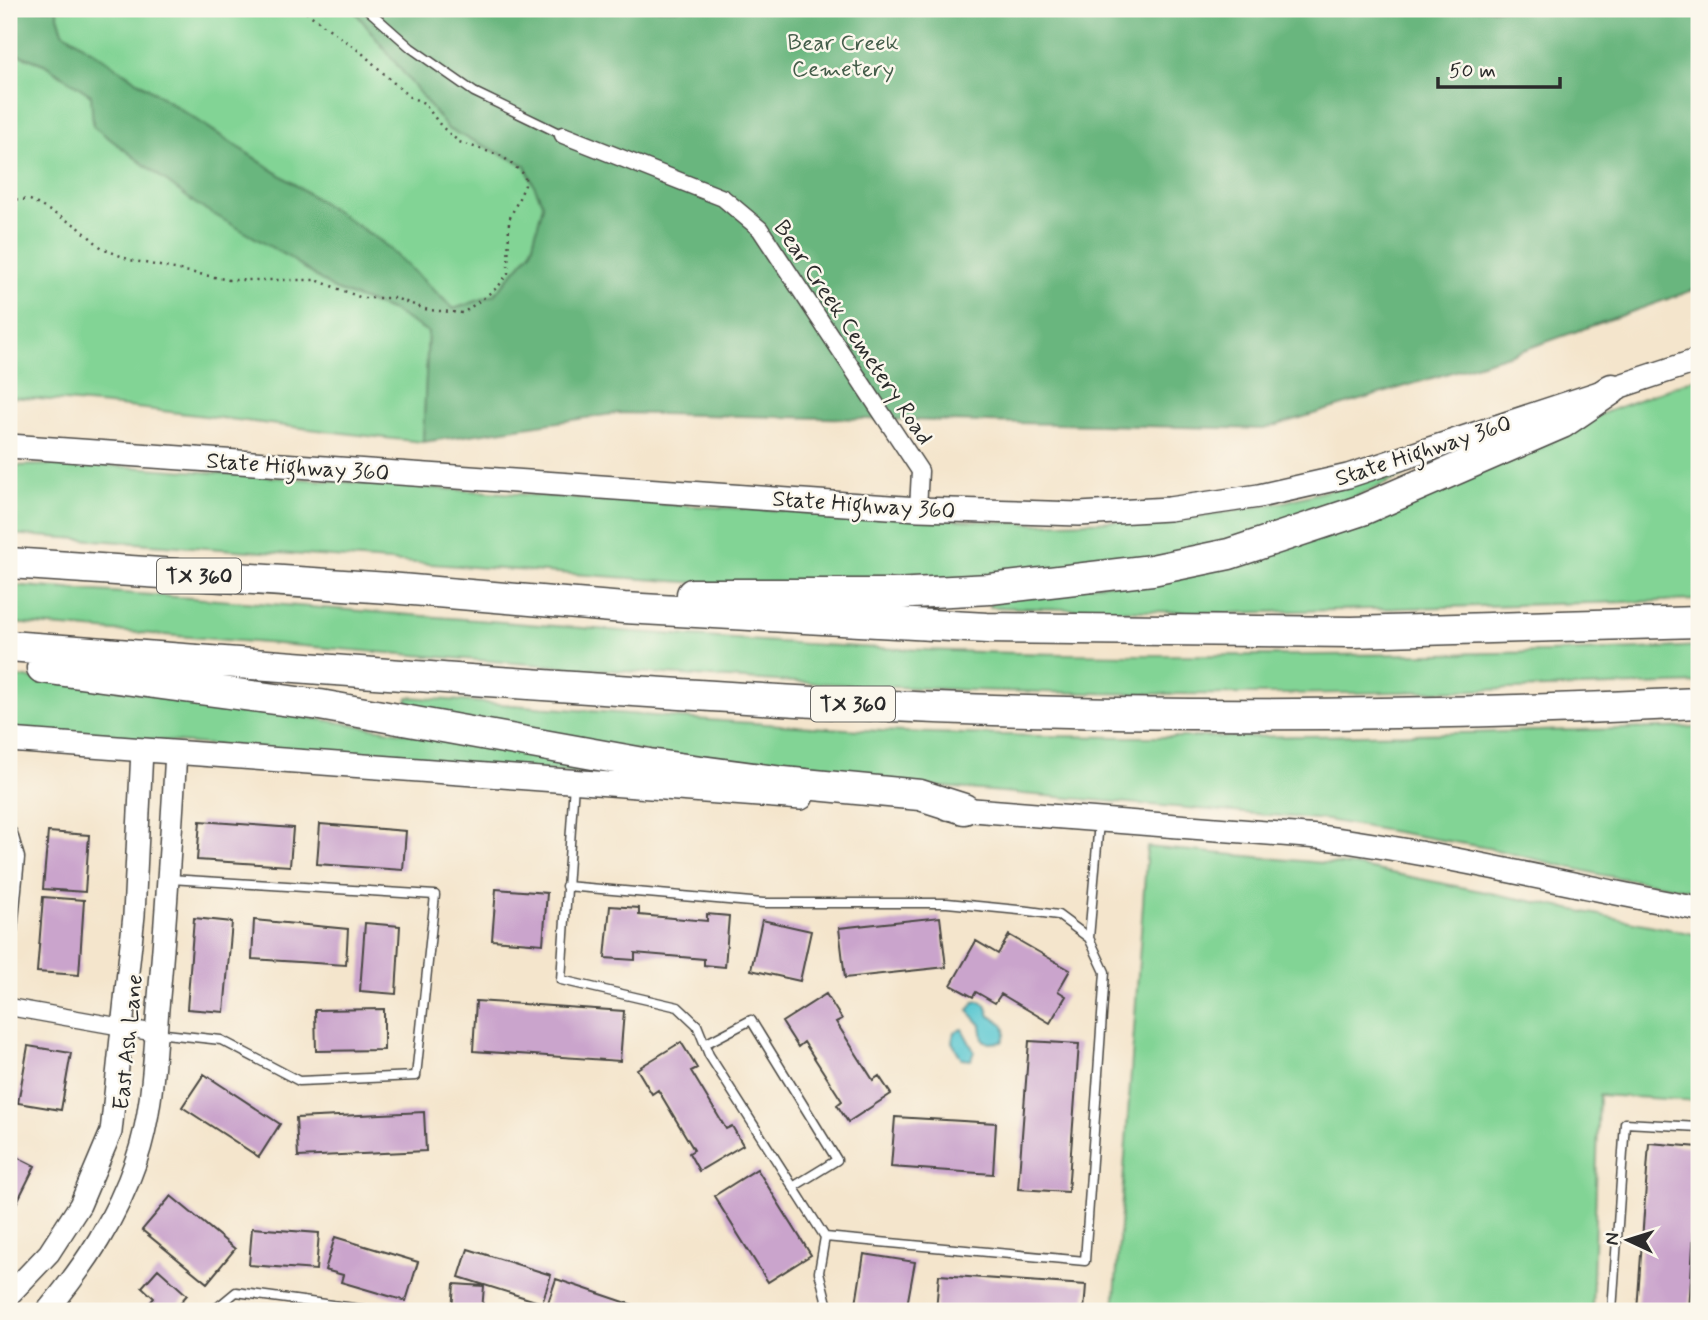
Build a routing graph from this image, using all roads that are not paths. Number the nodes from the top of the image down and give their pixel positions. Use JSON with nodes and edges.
{"nodes":[{"id":1,"x":367,"y":9,"type":"edge"},
{"id":2,"x":563,"y":135,"type":"joint"},
{"id":3,"x":1699,"y":360,"type":"edge"},
{"id":4,"x":1612,"y":389,"type":"junction"},
{"id":5,"x":9,"y":446,"type":"edge"},
{"id":6,"x":918,"y":509,"type":"junction"},
{"id":7,"x":9,"y":564,"type":"edge"},
{"id":8,"x":624,"y":608,"type":"junction"},
{"id":9,"x":1699,"y":622,"type":"edge"},
{"id":10,"x":9,"y":646,"type":"edge"},
{"id":11,"x":9,"y":665,"type":"edge"},
{"id":12,"x":1699,"y":703,"type":"edge"},
{"id":13,"x":9,"y":740,"type":"edge"},
{"id":14,"x":142,"y":750,"type":"junction"},
{"id":15,"x":176,"y":752,"type":"junction"},
{"id":16,"x":574,"y":781,"type":"junction"},
{"id":17,"x":964,"y":809,"type":"junction"},
{"id":18,"x":1100,"y":820,"type":"junction"},
{"id":19,"x":9,"y":834,"type":"edge"},
{"id":20,"x":169,"y":878,"type":"junction"},
{"id":21,"x":566,"y":886,"type":"junction"},
{"id":22,"x":1699,"y":909,"type":"edge"},
{"id":23,"x":9,"y":930,"type":"edge"},
{"id":24,"x":1088,"y":938,"type":"junction"},
{"id":25,"x":9,"y":1007,"type":"edge"},
{"id":26,"x":122,"y":1029,"type":"junction"},
{"id":27,"x":156,"y":1033,"type":"junction"},
{"id":28,"x":705,"y":1044,"type":"junction"},
{"id":29,"x":1699,"y":1127,"type":"edge"},
{"id":30,"x":793,"y":1187,"type":"junction"},
{"id":31,"x":825,"y":1237,"type":"junction"},
{"id":32,"x":9,"y":1295,"type":"edge"},
{"id":33,"x":47,"y":1311,"type":"edge"},
{"id":34,"x":213,"y":1311,"type":"edge"},
{"id":35,"x":376,"y":1311,"type":"edge"},
{"id":36,"x":829,"y":1311,"type":"edge"},
{"id":37,"x":1612,"y":1311,"type":"edge"}],
"edges":[{"from":1,"to":2,"type":"lane"},
{"from":2,"to":6,"type":"street","name":"Bear Creek Cemetery Road"},
{"from":3,"to":4,"type":"main road","name":"State Highway 360"},
{"from":4,"to":6,"type":"main road","name":"State Highway 360"},
{"from":4,"to":8,"type":"highway"},
{"from":5,"to":6,"type":"main road","name":"State Highway 360"},
{"from":7,"to":8,"type":"highway","number":"TX 360"},
{"from":8,"to":9,"type":"highway","number":"TX 360"},
{"from":10,"to":12,"type":"highway","number":"TX 360"},
{"from":11,"to":17,"type":"highway"},
{"from":13,"to":14,"type":"main road"},
{"from":14,"to":15,"type":"main road"},
{"from":14,"to":26,"type":"street","name":"East Ash Lane"},
{"from":15,"to":16,"type":"main road"},
{"from":15,"to":20,"type":"street","name":"East Ash Lane"},
{"from":16,"to":17,"type":"main road"},
{"from":16,"to":21,"type":"lane"},
{"from":17,"to":18,"type":"main road"},
{"from":18,"to":22,"type":"main road"},
{"from":18,"to":24,"type":"lane"},
{"from":19,"to":23,"type":"street"},
{"from":20,"to":27,"type":"street","name":"East Ash Lane"},
{"from":20,"to":27,"type":"lane"},
{"from":21,"to":24,"type":"lane"},
{"from":21,"to":28,"type":"lane"},
{"from":24,"to":31,"type":"lane"},
{"from":25,"to":26,"type":"street"},
{"from":26,"to":27,"type":"street"},
{"from":26,"to":32,"type":"street","name":"East Ash Lane"},
{"from":27,"to":33,"type":"street","name":"East Ash Lane"},
{"from":28,"to":30,"type":"lane"},
{"from":28,"to":30,"type":"lane"},
{"from":29,"to":37,"type":"lane"},
{"from":30,"to":31,"type":"lane"},
{"from":31,"to":36,"type":"lane"},
{"from":34,"to":35,"type":"lane"}]}
